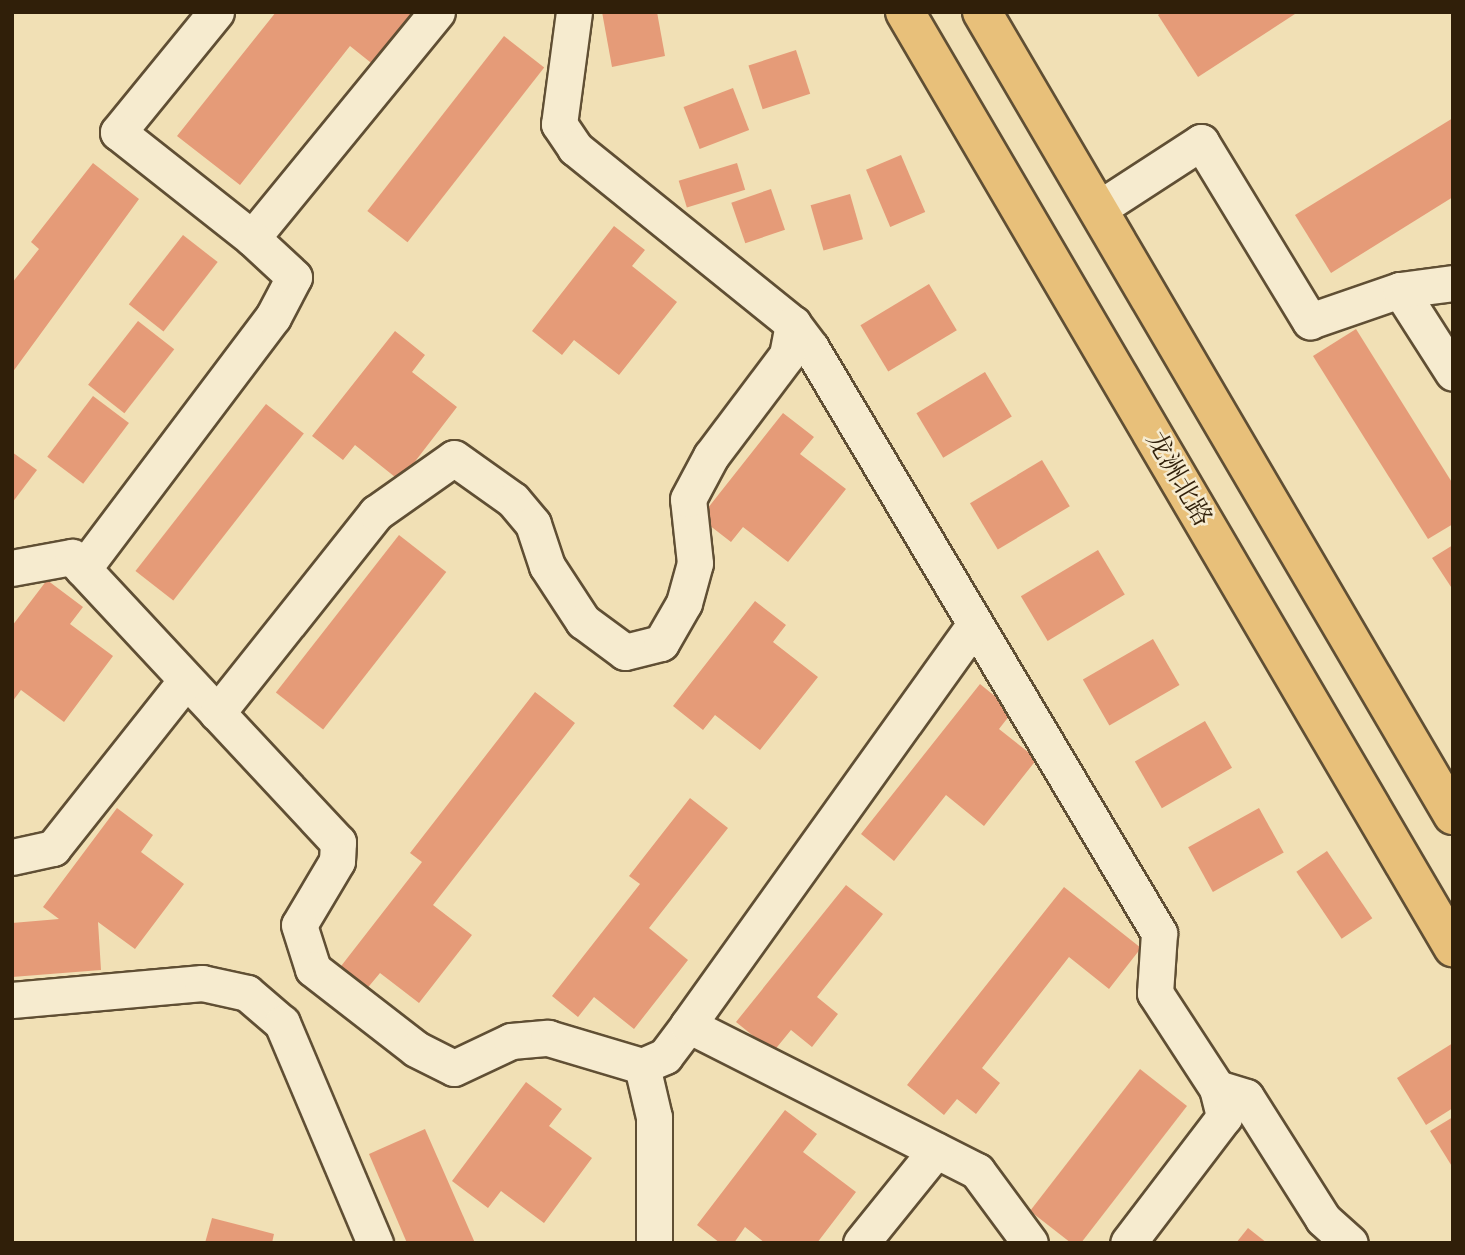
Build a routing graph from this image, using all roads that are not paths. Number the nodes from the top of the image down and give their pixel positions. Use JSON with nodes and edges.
{"nodes":[{"id":1,"x":216,"y":12,"type":"edge"},
{"id":2,"x":438,"y":12,"type":"edge"},
{"id":3,"x":574,"y":12,"type":"edge"},
{"id":4,"x":905,"y":12,"type":"edge"},
{"id":5,"x":982,"y":12,"type":"edge"},
{"id":6,"x":1098,"y":209,"type":"junction"},
{"id":7,"x":252,"y":238,"type":"junction"},
{"id":8,"x":1453,"y":284,"type":"edge"},
{"id":9,"x":1399,"y":290,"type":"junction"},
{"id":10,"x":793,"y":324,"type":"junction"},
{"id":11,"x":1453,"y":373,"type":"edge"},
{"id":12,"x":12,"y":568,"type":"edge"},
{"id":13,"x":83,"y":569,"type":"junction"},
{"id":14,"x":975,"y":624,"type":"junction"},
{"id":15,"x":186,"y":680,"type":"junction"},
{"id":16,"x":217,"y":713,"type":"junction"},
{"id":17,"x":1453,"y":815,"type":"edge"},
{"id":18,"x":12,"y":857,"type":"edge"},
{"id":19,"x":1453,"y":947,"type":"edge"},
{"id":20,"x":12,"y":1000,"type":"edge"},
{"id":21,"x":688,"y":1026,"type":"junction"},
{"id":22,"x":642,"y":1066,"type":"junction"},
{"id":23,"x":1217,"y":1088,"type":"junction"},
{"id":24,"x":936,"y":1150,"type":"junction"},
{"id":25,"x":375,"y":1243,"type":"edge"},
{"id":26,"x":654,"y":1243,"type":"edge"},
{"id":27,"x":861,"y":1243,"type":"edge"},
{"id":28,"x":1030,"y":1243,"type":"edge"},
{"id":29,"x":1128,"y":1243,"type":"edge"},
{"id":30,"x":1350,"y":1243,"type":"edge"}],
"edges":[{"from":1,"to":7,"type":"street"},
{"from":2,"to":7,"type":"street"},
{"from":3,"to":10,"type":"street"},
{"from":4,"to":19,"type":"main road","name":"龙洲北路"},
{"from":5,"to":6,"type":"main road"},
{"from":6,"to":9,"type":"street"},
{"from":6,"to":17,"type":"main road"},
{"from":7,"to":13,"type":"street"},
{"from":8,"to":9,"type":"street"},
{"from":9,"to":11,"type":"street"},
{"from":10,"to":14,"type":"street"},
{"from":10,"to":16,"type":"street"},
{"from":12,"to":13,"type":"street"},
{"from":13,"to":15,"type":"street"},
{"from":14,"to":21,"type":"street"},
{"from":14,"to":23,"type":"street"},
{"from":15,"to":16,"type":"street"},
{"from":15,"to":18,"type":"street"},
{"from":16,"to":22,"type":"street"},
{"from":20,"to":25,"type":"street"},
{"from":21,"to":22,"type":"street"},
{"from":21,"to":24,"type":"street"},
{"from":22,"to":26,"type":"street"},
{"from":23,"to":29,"type":"street"},
{"from":23,"to":30,"type":"street"},
{"from":24,"to":27,"type":"street"},
{"from":24,"to":28,"type":"street"}]}
